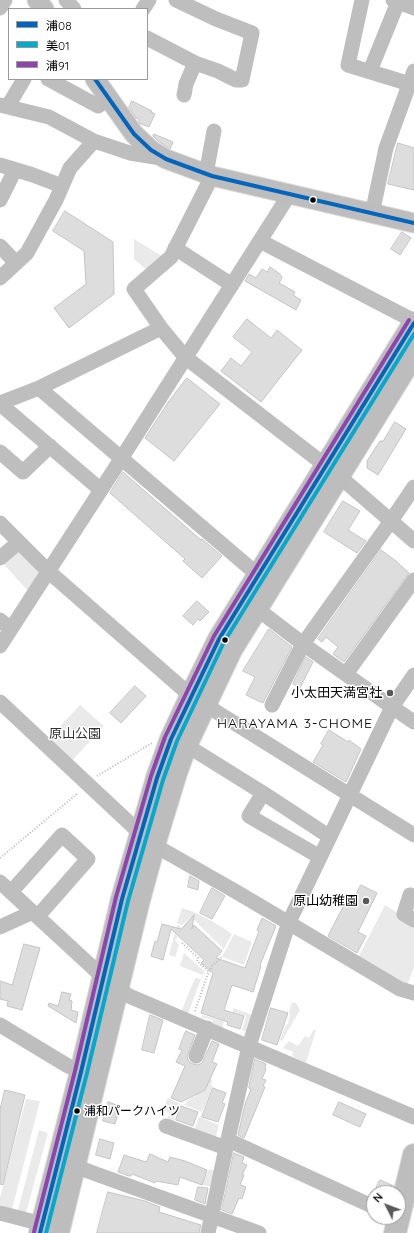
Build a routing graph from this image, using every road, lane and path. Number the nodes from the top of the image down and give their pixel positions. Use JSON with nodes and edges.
{"nodes":[{"id":1,"x":5,"y":0,"type":"edge"},
{"id":2,"x":37,"y":0,"type":"edge"},
{"id":3,"x":66,"y":0,"type":"edge"},
{"id":4,"x":176,"y":0,"type":"edge"},
{"id":5,"x":362,"y":0,"type":"edge"},
{"id":6,"x":396,"y":1,"type":"edge"},
{"id":7,"x":0,"y":8,"type":"edge"},
{"id":8,"x":43,"y":8,"type":"edge"},
{"id":9,"x":73,"y":8,"type":"edge"},
{"id":10,"x":414,"y":8,"type":"edge"},
{"id":11,"x":148,"y":39,"type":"edge"},
{"id":12,"x":195,"y":63,"type":"junction"},
{"id":13,"x":370,"y":71,"type":"junction"},
{"id":14,"x":412,"y":77,"type":"edge"},
{"id":15,"x":23,"y":80,"type":"edge"},
{"id":16,"x":50,"y":80,"type":"edge"},
{"id":17,"x":95,"y":80,"type":"edge"},
{"id":18,"x":184,"y":94,"type":"dead end"},
{"id":19,"x":108,"y":99,"type":"junction"},
{"id":20,"x":4,"y":106,"type":"edge"},
{"id":21,"x":214,"y":131,"type":"dead end"},
{"id":22,"x":94,"y":141,"type":"junction"},
{"id":23,"x":166,"y":159,"type":"junction"},
{"id":24,"x":0,"y":165,"type":"edge"},
{"id":25,"x":15,"y":170,"type":"junction"},
{"id":26,"x":209,"y":175,"type":"junction"},
{"id":27,"x":62,"y":186,"type":"junction"},
{"id":28,"x":289,"y":195,"type":"junction"},
{"id":29,"x":0,"y":200,"type":"edge"},
{"id":30,"x":372,"y":214,"type":"junction"},
{"id":31,"x":414,"y":223,"type":"edge"},
{"id":32,"x":260,"y":242,"type":"junction"},
{"id":33,"x":0,"y":246,"type":"edge"},
{"id":34,"x":175,"y":248,"type":"junction"},
{"id":35,"x":16,"y":264,"type":"junction"},
{"id":36,"x":0,"y":278,"type":"edge"},
{"id":37,"x":232,"y":285,"type":"junction"},
{"id":38,"x":414,"y":322,"type":"edge"},
{"id":39,"x":161,"y":328,"type":"junction"},
{"id":40,"x":414,"y":354,"type":"edge"},
{"id":41,"x":185,"y":358,"type":"junction"},
{"id":42,"x":39,"y":388,"type":"junction"},
{"id":43,"x":0,"y":404,"type":"edge"},
{"id":44,"x":50,"y":446,"type":"junction"},
{"id":45,"x":0,"y":452,"type":"edge"},
{"id":46,"x":122,"y":459,"type":"junction"},
{"id":47,"x":333,"y":471,"type":"junction"},
{"id":48,"x":414,"y":487,"type":"edge"},
{"id":49,"x":101,"y":490,"type":"junction"},
{"id":50,"x":391,"y":521,"type":"junction"},
{"id":51,"x":0,"y":523,"type":"edge"},
{"id":52,"x":414,"y":541,"type":"edge"},
{"id":53,"x":19,"y":542,"type":"junction"},
{"id":54,"x":0,"y":558,"type":"edge"},
{"id":55,"x":48,"y":571,"type":"junction"},
{"id":56,"x":258,"y":575,"type":"junction"},
{"id":57,"x":414,"y":580,"type":"edge"},
{"id":58,"x":256,"y":608,"type":"junction"},
{"id":59,"x":5,"y":624,"type":"edge"},
{"id":60,"x":303,"y":644,"type":"junction"},
{"id":61,"x":0,"y":646,"type":"edge"},
{"id":62,"x":346,"y":674,"type":"junction"},
{"id":63,"x":414,"y":675,"type":"edge"},
{"id":64,"x":198,"y":700,"type":"junction"},
{"id":65,"x":0,"y":702,"type":"edge"},
{"id":66,"x":272,"y":705,"type":"dead end"},
{"id":67,"x":392,"y":707,"type":"junction"},
{"id":68,"x":414,"y":722,"type":"edge"},
{"id":69,"x":154,"y":741,"type":"dead end"},
{"id":70,"x":186,"y":745,"type":"junction"},
{"id":71,"x":87,"y":783,"type":"junction"},
{"id":72,"x":263,"y":793,"type":"junction"},
{"id":73,"x":350,"y":796,"type":"junction"},
{"id":74,"x":414,"y":835,"type":"edge"},
{"id":75,"x":330,"y":837,"type":"junction"},
{"id":76,"x":147,"y":839,"type":"junction"},
{"id":77,"x":320,"y":857,"type":"junction"},
{"id":78,"x":0,"y":858,"type":"edge"},
{"id":79,"x":0,"y":882,"type":"edge"},
{"id":80,"x":12,"y":892,"type":"junction"},
{"id":81,"x":410,"y":895,"type":"dead end"},
{"id":82,"x":35,"y":914,"type":"junction"},
{"id":83,"x":414,"y":920,"type":"edge"},
{"id":84,"x":289,"y":922,"type":"junction"},
{"id":85,"x":0,"y":928,"type":"edge"},
{"id":86,"x":182,"y":943,"type":"dead end"},
{"id":87,"x":222,"y":957,"type":"dead end"},
{"id":88,"x":209,"y":972,"type":"junction"},
{"id":89,"x":111,"y":983,"type":"junction"},
{"id":90,"x":414,"y":994,"type":"edge"},
{"id":91,"x":191,"y":1022,"type":"junction"},
{"id":92,"x":0,"y":1025,"type":"edge"},
{"id":93,"x":206,"y":1028,"type":"junction"},
{"id":94,"x":249,"y":1046,"type":"junction"},
{"id":95,"x":196,"y":1056,"type":"dead end"},
{"id":96,"x":81,"y":1072,"type":"junction"},
{"id":97,"x":414,"y":1117,"type":"edge"},
{"id":98,"x":166,"y":1126,"type":"dead end"},
{"id":99,"x":227,"y":1144,"type":"junction"},
{"id":100,"x":414,"y":1155,"type":"edge"},
{"id":101,"x":74,"y":1166,"type":"junction"},
{"id":102,"x":410,"y":1188,"type":"edge"},
{"id":103,"x":406,"y":1198,"type":"edge"},
{"id":104,"x":366,"y":1204,"type":"edge"},
{"id":105,"x":0,"y":1213,"type":"edge"},
{"id":106,"x":212,"y":1216,"type":"junction"},
{"id":107,"x":50,"y":1230,"type":"edge"},
{"id":108,"x":208,"y":1233,"type":"edge"},
{"id":109,"x":259,"y":1233,"type":"edge"}],
"edges":[{"from":1,"to":7,"type":"street"},
{"from":2,"to":8,"type":"main road"},
{"from":3,"to":9,"type":"street"},
{"from":4,"to":12,"type":"street"},
{"from":5,"to":13,"type":"street"},
{"from":6,"to":10,"type":"street"},
{"from":6,"to":13,"type":"street"},
{"from":11,"to":12,"type":"street"},
{"from":12,"to":18,"type":"street"},
{"from":13,"to":14,"type":"street"},
{"from":14,"to":30,"type":"street"},
{"from":15,"to":20,"type":"street"},
{"from":16,"to":19,"type":"street"},
{"from":17,"to":19,"type":"main road"},
{"from":19,"to":23,"type":"main road"},
{"from":20,"to":22,"type":"street"},
{"from":21,"to":26,"type":"street"},
{"from":22,"to":23,"type":"street"},
{"from":22,"to":27,"type":"street"},
{"from":23,"to":26,"type":"main road"},
{"from":24,"to":25,"type":"street"},
{"from":25,"to":27,"type":"street"},
{"from":25,"to":29,"type":"street"},
{"from":26,"to":28,"type":"main road"},
{"from":26,"to":34,"type":"street"},
{"from":27,"to":35,"type":"street"},
{"from":28,"to":30,"type":"main road"},
{"from":28,"to":32,"type":"street"},
{"from":30,"to":31,"type":"main road"},
{"from":32,"to":37,"type":"street"},
{"from":32,"to":38,"type":"street"},
{"from":33,"to":35,"type":"street"},
{"from":34,"to":37,"type":"street"},
{"from":34,"to":39,"type":"street"},
{"from":35,"to":36,"type":"street"},
{"from":37,"to":41,"type":"street"},
{"from":38,"to":47,"type":"highway"},
{"from":39,"to":41,"type":"street"},
{"from":39,"to":42,"type":"street"},
{"from":40,"to":47,"type":"highway"},
{"from":41,"to":46,"type":"street"},
{"from":41,"to":47,"type":"street"},
{"from":42,"to":43,"type":"street"},
{"from":42,"to":46,"type":"street"},
{"from":43,"to":44,"type":"street"},
{"from":44,"to":45,"type":"street"},
{"from":44,"to":49,"type":"street"},
{"from":46,"to":49,"type":"street"},
{"from":46,"to":56,"type":"street"},
{"from":47,"to":50,"type":"street"},
{"from":47,"to":56,"type":"highway"},
{"from":47,"to":58,"type":"highway"},
{"from":48,"to":50,"type":"street"},
{"from":49,"to":55,"type":"street"},
{"from":50,"to":52,"type":"street"},
{"from":50,"to":60,"type":"street"},
{"from":51,"to":53,"type":"street"},
{"from":53,"to":54,"type":"street"},
{"from":53,"to":55,"type":"street"},
{"from":55,"to":59,"type":"street"},
{"from":55,"to":64,"type":"street"},
{"from":56,"to":64,"type":"highway"},
{"from":57,"to":62,"type":"street"},
{"from":58,"to":60,"type":"street"},
{"from":58,"to":64,"type":"highway"},
{"from":59,"to":61,"type":"street"},
{"from":60,"to":62,"type":"street"},
{"from":60,"to":66,"type":"street"},
{"from":62,"to":67,"type":"street"},
{"from":63,"to":67,"type":"street"},
{"from":64,"to":70,"type":"highway"},
{"from":64,"to":73,"type":"street"},
{"from":64,"to":76,"type":"highway"},
{"from":65,"to":71,"type":"street"},
{"from":67,"to":68,"type":"street"},
{"from":67,"to":73,"type":"street"},
{"from":69,"to":71,"type":"path"},
{"from":70,"to":72,"type":"street"},
{"from":70,"to":76,"type":"highway"},
{"from":71,"to":76,"type":"street"},
{"from":71,"to":78,"type":"path"},
{"from":72,"to":75,"type":"street"},
{"from":72,"to":77,"type":"street"},
{"from":73,"to":74,"type":"street"},
{"from":73,"to":75,"type":"street"},
{"from":75,"to":77,"type":"street"},
{"from":76,"to":84,"type":"street"},
{"from":76,"to":89,"type":"highway"},
{"from":77,"to":84,"type":"street"},
{"from":79,"to":80,"type":"street"},
{"from":80,"to":82,"type":"street"},
{"from":80,"to":82,"type":"street"},
{"from":81,"to":83,"type":"street"},
{"from":82,"to":85,"type":"street"},
{"from":82,"to":89,"type":"street"},
{"from":84,"to":90,"type":"street"},
{"from":84,"to":94,"type":"street"},
{"from":86,"to":88,"type":"path"},
{"from":87,"to":88,"type":"path"},
{"from":88,"to":91,"type":"path"},
{"from":89,"to":91,"type":"street"},
{"from":89,"to":96,"type":"highway"},
{"from":89,"to":101,"type":"highway"},
{"from":91,"to":93,"type":"street"},
{"from":92,"to":96,"type":"street"},
{"from":93,"to":94,"type":"street"},
{"from":93,"to":95,"type":"street"},
{"from":94,"to":97,"type":"street"},
{"from":94,"to":99,"type":"street"},
{"from":96,"to":107,"type":"highway"},
{"from":98,"to":99,"type":"street"},
{"from":99,"to":104,"type":"street"},
{"from":99,"to":106,"type":"street"},
{"from":100,"to":102,"type":"highway"},
{"from":101,"to":106,"type":"street"},
{"from":101,"to":107,"type":"highway"},
{"from":102,"to":103,"type":"highway"},
{"from":105,"to":107,"type":"street"},
{"from":106,"to":108,"type":"street"},
{"from":106,"to":109,"type":"street"}]}
